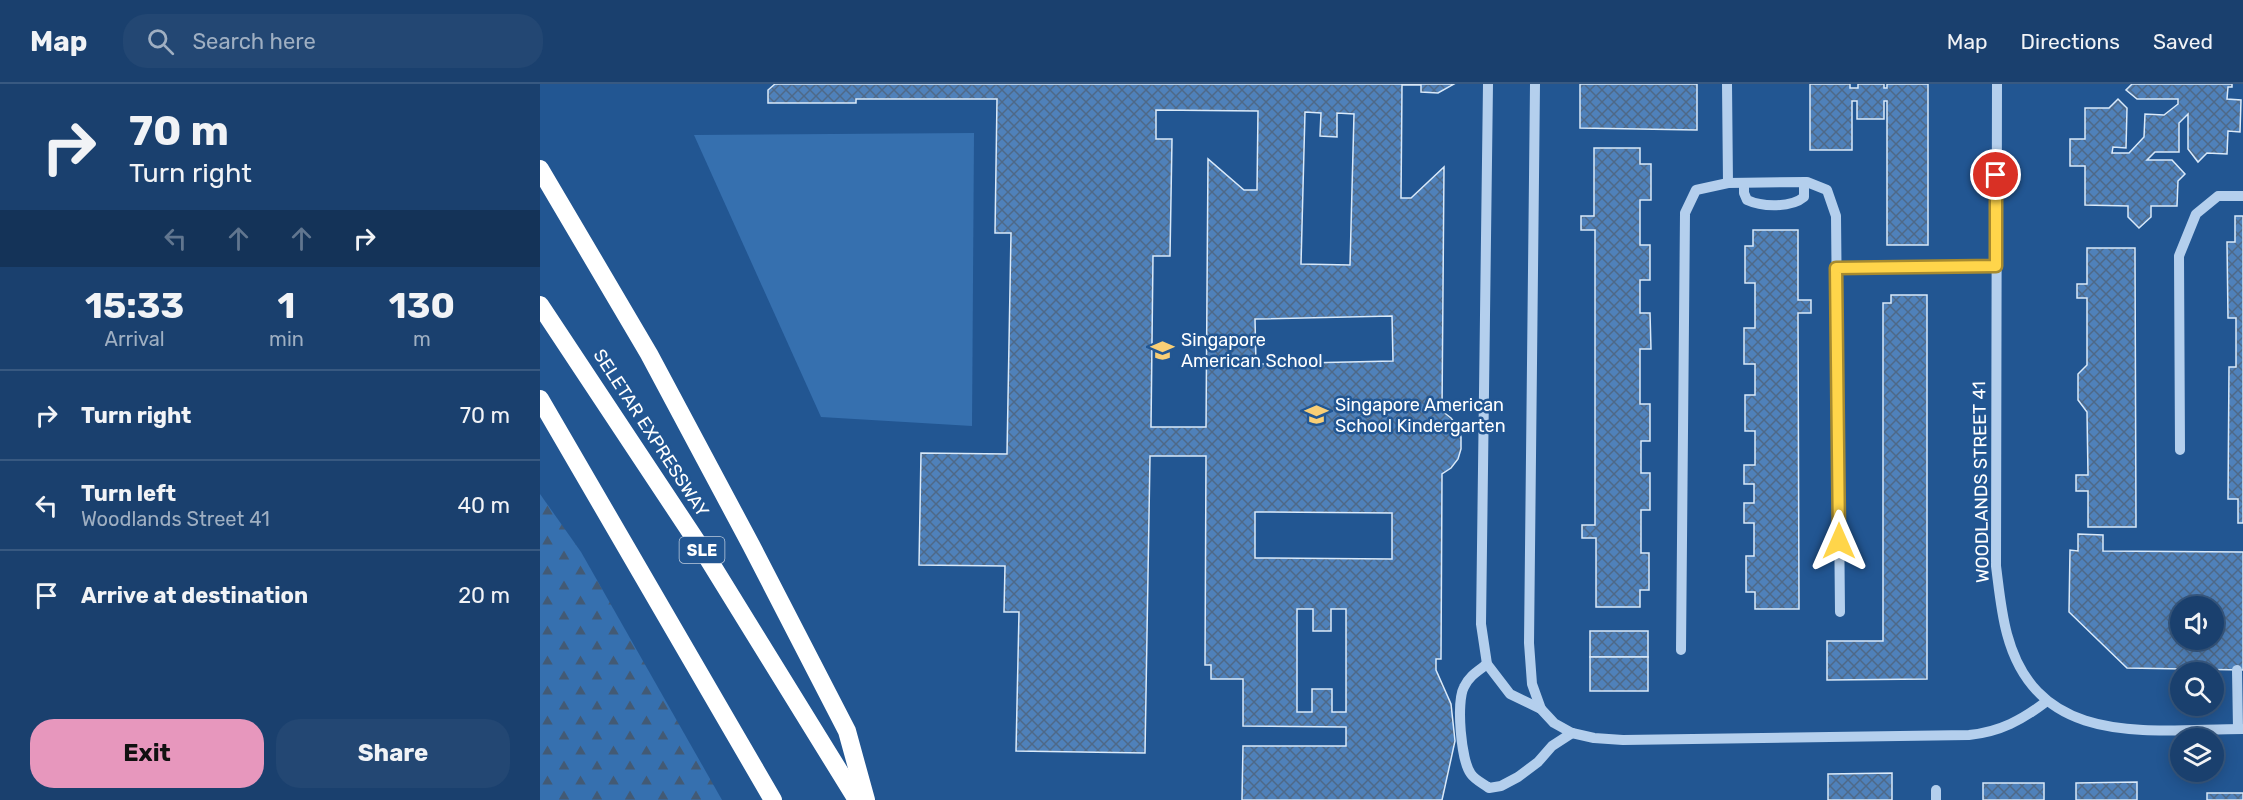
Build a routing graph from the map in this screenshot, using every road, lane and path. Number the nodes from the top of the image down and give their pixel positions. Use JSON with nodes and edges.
{"nodes":[{"id":1,"x":1488,"y":84,"type":"edge"},
{"id":2,"x":1535,"y":84,"type":"edge"},
{"id":3,"x":1727,"y":84,"type":"edge"},
{"id":4,"x":1996,"y":84,"type":"edge"},
{"id":5,"x":540,"y":169,"type":"edge"},
{"id":6,"x":1804,"y":182,"type":"junction"},
{"id":7,"x":1728,"y":183,"type":"junction"},
{"id":8,"x":1744,"y":183,"type":"junction"},
{"id":9,"x":2243,"y":196,"type":"edge"},
{"id":10,"x":1996,"y":266,"type":"junction"},
{"id":11,"x":1836,"y":268,"type":"junction"},
{"id":12,"x":540,"y":305,"type":"edge"},
{"id":13,"x":541,"y":400,"type":"edge"},
{"id":14,"x":2180,"y":450,"type":"dead end"},
{"id":15,"x":1840,"y":612,"type":"dead end"},
{"id":16,"x":1681,"y":650,"type":"dead end"},
{"id":17,"x":1487,"y":664,"type":"junction"},
{"id":18,"x":2237,"y":670,"type":"dead end"},
{"id":19,"x":2047,"y":701,"type":"junction"},
{"id":20,"x":1541,"y":709,"type":"junction"},
{"id":21,"x":2240,"y":729,"type":"edge"},
{"id":22,"x":1572,"y":733,"type":"junction"},
{"id":23,"x":773,"y":800,"type":"edge"},
{"id":24,"x":857,"y":800,"type":"edge"},
{"id":25,"x":866,"y":800,"type":"edge"}],
"edges":[{"from":1,"to":17,"type":"street"},
{"from":2,"to":20,"type":"street"},
{"from":3,"to":7,"type":"street"},
{"from":4,"to":10,"type":"street","name":"WOODLANDS STREET 41"},
{"from":5,"to":25,"type":"highway"},
{"from":6,"to":8,"type":"street"},
{"from":6,"to":8,"type":"street"},
{"from":6,"to":11,"type":"street"},
{"from":7,"to":8,"type":"street"},
{"from":7,"to":16,"type":"street"},
{"from":9,"to":14,"type":"street"},
{"from":10,"to":11,"type":"street"},
{"from":10,"to":19,"type":"street","name":"WOODLANDS STREET 41"},
{"from":11,"to":15,"type":"street"},
{"from":12,"to":24,"type":"highway","name":"SELETAR EXPRESSWAY","number":"SLE"},
{"from":13,"to":23,"type":"highway"},
{"from":17,"to":20,"type":"street"},
{"from":17,"to":22,"type":"street"},
{"from":18,"to":21,"type":"street"},
{"from":19,"to":21,"type":"street","name":"WOODLANDS STREET 41"},
{"from":19,"to":22,"type":"street"},
{"from":20,"to":22,"type":"street"}]}
